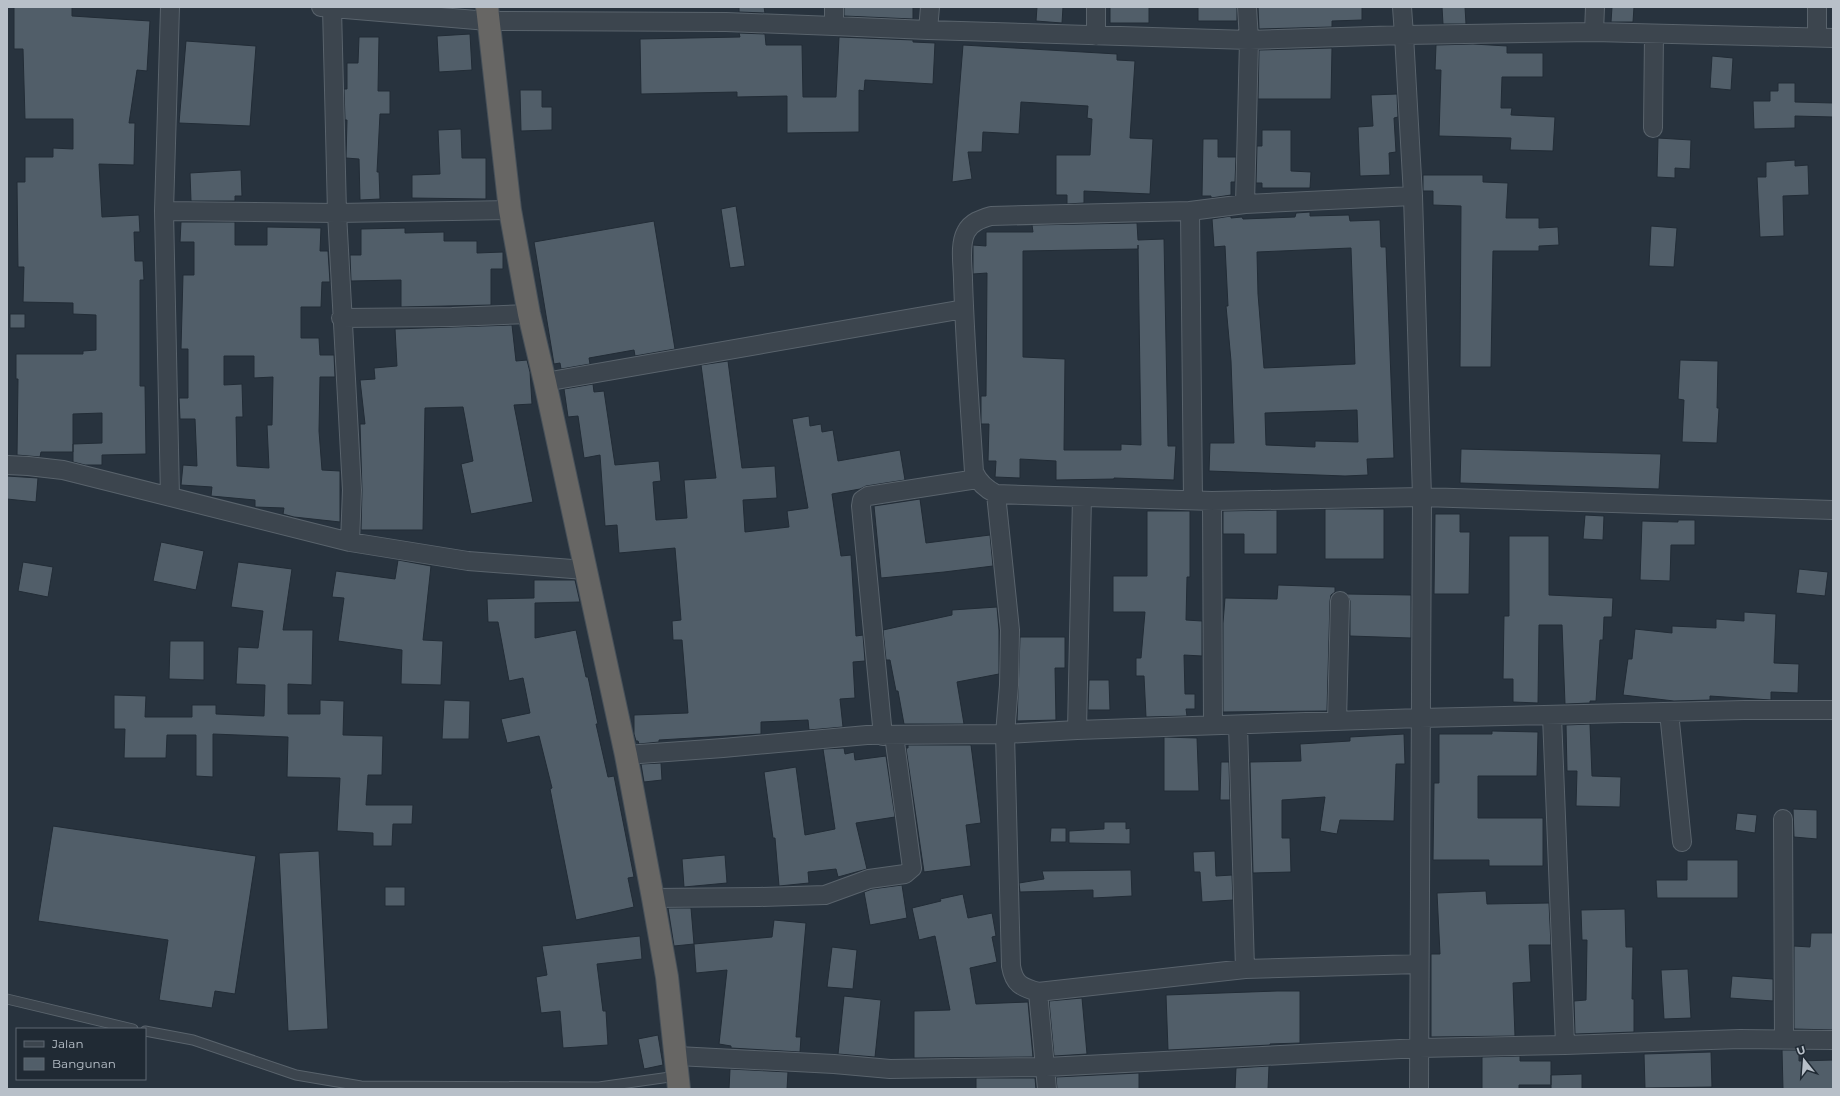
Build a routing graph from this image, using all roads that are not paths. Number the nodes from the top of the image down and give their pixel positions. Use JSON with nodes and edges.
{"nodes":[{"id":1,"x":170,"y":7,"type":"edge"},
{"id":2,"x":834,"y":7,"type":"edge"},
{"id":3,"x":930,"y":7,"type":"edge"},
{"id":4,"x":1096,"y":7,"type":"edge"},
{"id":5,"x":1247,"y":7,"type":"edge"},
{"id":6,"x":1402,"y":7,"type":"edge"},
{"id":7,"x":1595,"y":7,"type":"edge"},
{"id":8,"x":1817,"y":7,"type":"edge"},
{"id":9,"x":326,"y":8,"type":"edge"},
{"id":10,"x":488,"y":14,"type":"edge"},
{"id":11,"x":726,"y":15,"type":"edge"},
{"id":12,"x":834,"y":26,"type":"junction"},
{"id":13,"x":928,"y":30,"type":"junction"},
{"id":14,"x":1594,"y":32,"type":"junction"},
{"id":15,"x":1654,"y":34,"type":"junction"},
{"id":16,"x":1404,"y":35,"type":"junction"},
{"id":17,"x":1096,"y":36,"type":"junction"},
{"id":18,"x":1825,"y":38,"type":"edge"},
{"id":19,"x":1249,"y":40,"type":"junction"},
{"id":20,"x":1653,"y":128,"type":"dead end"},
{"id":21,"x":1413,"y":196,"type":"junction"},
{"id":22,"x":1245,"y":204,"type":"junction"},
{"id":23,"x":510,"y":210,"type":"junction"},
{"id":24,"x":164,"y":211,"type":"junction"},
{"id":25,"x":1190,"y":211,"type":"junction"},
{"id":26,"x":336,"y":213,"type":"junction"},
{"id":27,"x":964,"y":309,"type":"junction"},
{"id":28,"x":529,"y":314,"type":"junction"},
{"id":29,"x":341,"y":318,"type":"junction"},
{"id":30,"x":545,"y":382,"type":"junction"},
{"id":31,"x":7,"y":465,"type":"edge"},
{"id":32,"x":977,"y":479,"type":"junction"},
{"id":33,"x":996,"y":494,"type":"junction"},
{"id":34,"x":170,"y":497,"type":"junction"},
{"id":35,"x":1082,"y":497,"type":"junction"},
{"id":36,"x":1422,"y":497,"type":"junction"},
{"id":37,"x":1193,"y":500,"type":"junction"},
{"id":38,"x":1212,"y":501,"type":"junction"},
{"id":39,"x":1833,"y":510,"type":"edge"},
{"id":40,"x":350,"y":542,"type":"junction"},
{"id":41,"x":585,"y":570,"type":"junction"},
{"id":42,"x":1340,"y":601,"type":"dead end"},
{"id":43,"x":1833,"y":710,"type":"edge"},
{"id":44,"x":1669,"y":712,"type":"junction"},
{"id":45,"x":1552,"y":716,"type":"junction"},
{"id":46,"x":1420,"y":718,"type":"junction"},
{"id":47,"x":1337,"y":721,"type":"junction"},
{"id":48,"x":1213,"y":724,"type":"junction"},
{"id":49,"x":1238,"y":725,"type":"junction"},
{"id":50,"x":1077,"y":730,"type":"junction"},
{"id":51,"x":1005,"y":734,"type":"junction"},
{"id":52,"x":889,"y":736,"type":"junction"},
{"id":53,"x":626,"y":755,"type":"junction"},
{"id":54,"x":1783,"y":819,"type":"dead end"},
{"id":55,"x":1682,"y":842,"type":"dead end"},
{"id":56,"x":653,"y":898,"type":"junction"},
{"id":57,"x":1419,"y":964,"type":"junction"},
{"id":58,"x":1245,"y":969,"type":"junction"},
{"id":59,"x":1038,"y":992,"type":"junction"},
{"id":60,"x":7,"y":999,"type":"edge"},
{"id":61,"x":130,"y":1028,"type":"edge"},
{"id":62,"x":146,"y":1031,"type":"edge"},
{"id":63,"x":1784,"y":1039,"type":"junction"},
{"id":64,"x":1833,"y":1040,"type":"edge"},
{"id":65,"x":1565,"y":1045,"type":"junction"},
{"id":66,"x":1420,"y":1048,"type":"junction"},
{"id":67,"x":1046,"y":1067,"type":"junction"},
{"id":68,"x":678,"y":1073,"type":"edge"},
{"id":69,"x":1047,"y":1089,"type":"edge"},
{"id":70,"x":1419,"y":1089,"type":"edge"}],
"edges":[{"from":1,"to":24,"type":"street"},
{"from":2,"to":12,"type":"street"},
{"from":3,"to":13,"type":"street"},
{"from":4,"to":17,"type":"street"},
{"from":5,"to":19,"type":"street"},
{"from":6,"to":16,"type":"street"},
{"from":7,"to":14,"type":"street"},
{"from":8,"to":18,"type":"street"},
{"from":9,"to":10,"type":"street"},
{"from":9,"to":26,"type":"street"},
{"from":10,"to":11,"type":"street"},
{"from":10,"to":23,"type":"highway"},
{"from":11,"to":12,"type":"street"},
{"from":12,"to":13,"type":"street"},
{"from":13,"to":17,"type":"street"},
{"from":14,"to":15,"type":"street"},
{"from":14,"to":16,"type":"street"},
{"from":15,"to":18,"type":"street"},
{"from":15,"to":20,"type":"street"},
{"from":16,"to":19,"type":"street"},
{"from":16,"to":21,"type":"street"},
{"from":17,"to":19,"type":"street"},
{"from":19,"to":22,"type":"street"},
{"from":21,"to":22,"type":"street"},
{"from":21,"to":36,"type":"street"},
{"from":22,"to":25,"type":"street"},
{"from":23,"to":26,"type":"street"},
{"from":23,"to":28,"type":"highway"},
{"from":24,"to":26,"type":"street"},
{"from":24,"to":34,"type":"street"},
{"from":25,"to":27,"type":"street"},
{"from":25,"to":37,"type":"street"},
{"from":26,"to":29,"type":"street"},
{"from":27,"to":30,"type":"street"},
{"from":27,"to":32,"type":"street"},
{"from":28,"to":29,"type":"street"},
{"from":28,"to":30,"type":"highway"},
{"from":29,"to":40,"type":"street"},
{"from":30,"to":41,"type":"highway"},
{"from":31,"to":34,"type":"street"},
{"from":32,"to":33,"type":"street"},
{"from":32,"to":52,"type":"street"},
{"from":33,"to":35,"type":"street"},
{"from":33,"to":51,"type":"street"},
{"from":34,"to":40,"type":"street"},
{"from":35,"to":37,"type":"street"},
{"from":35,"to":50,"type":"street"},
{"from":36,"to":38,"type":"street"},
{"from":36,"to":39,"type":"street"},
{"from":36,"to":46,"type":"street"},
{"from":37,"to":38,"type":"street"},
{"from":38,"to":48,"type":"street"},
{"from":40,"to":41,"type":"street"},
{"from":41,"to":53,"type":"highway"},
{"from":42,"to":47,"type":"street"},
{"from":43,"to":44,"type":"street"},
{"from":44,"to":45,"type":"street"},
{"from":44,"to":55,"type":"street"},
{"from":45,"to":46,"type":"street"},
{"from":45,"to":65,"type":"street"},
{"from":46,"to":47,"type":"street"},
{"from":46,"to":57,"type":"street"},
{"from":47,"to":49,"type":"street"},
{"from":48,"to":49,"type":"street"},
{"from":48,"to":50,"type":"street"},
{"from":49,"to":58,"type":"street"},
{"from":50,"to":51,"type":"street"},
{"from":51,"to":52,"type":"street"},
{"from":51,"to":59,"type":"street"},
{"from":52,"to":53,"type":"street"},
{"from":52,"to":56,"type":"street"},
{"from":53,"to":56,"type":"highway"},
{"from":54,"to":63,"type":"street"},
{"from":56,"to":68,"type":"highway"},
{"from":57,"to":58,"type":"street"},
{"from":57,"to":66,"type":"street"},
{"from":58,"to":59,"type":"street"},
{"from":59,"to":67,"type":"street"},
{"from":60,"to":61,"type":"lane"},
{"from":62,"to":68,"type":"lane"},
{"from":63,"to":64,"type":"street"},
{"from":63,"to":65,"type":"street"},
{"from":65,"to":66,"type":"street"},
{"from":66,"to":67,"type":"street"},
{"from":66,"to":70,"type":"street"},
{"from":67,"to":68,"type":"street"},
{"from":67,"to":69,"type":"street"}]}
